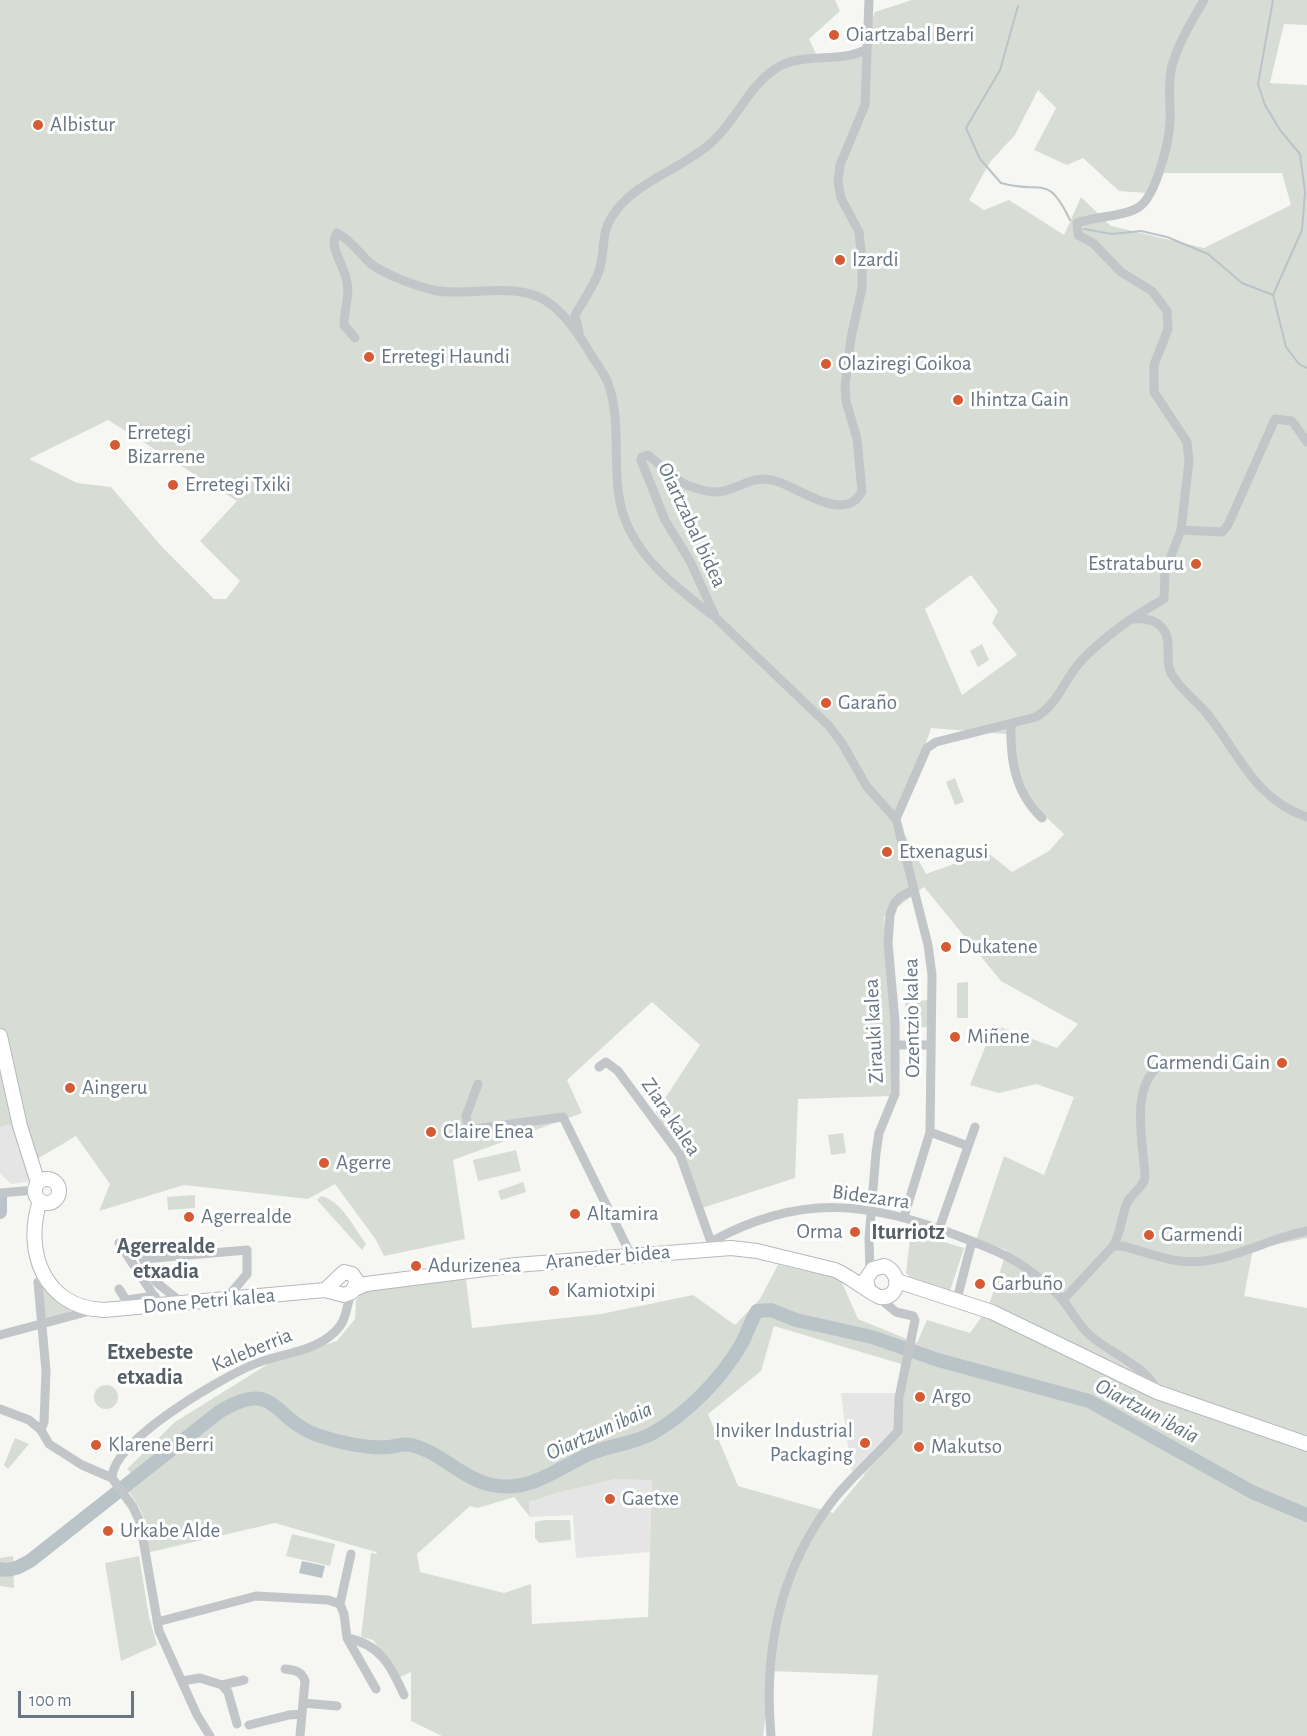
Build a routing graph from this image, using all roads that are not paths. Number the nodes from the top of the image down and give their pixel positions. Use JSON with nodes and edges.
{"nodes":[{"id":1,"x":869,"y":0,"type":"edge"},
{"id":2,"x":1204,"y":0,"type":"edge"},
{"id":3,"x":867,"y":49,"type":"junction"},
{"id":4,"x":355,"y":338,"type":"dead end"},
{"id":5,"x":583,"y":342,"type":"junction"},
{"id":6,"x":1307,"y":442,"type":"edge"},
{"id":7,"x":1181,"y":530,"type":"junction"},
{"id":8,"x":716,"y":618,"type":"junction"},
{"id":9,"x":1134,"y":619,"type":"junction"},
{"id":10,"x":1011,"y":724,"type":"junction"},
{"id":11,"x":1307,"y":817,"type":"edge"},
{"id":12,"x":1042,"y":818,"type":"dead end"},
{"id":13,"x":896,"y":819,"type":"junction"},
{"id":14,"x":914,"y":890,"type":"junction"},
{"id":15,"x":0,"y":1036,"type":"edge"},
{"id":16,"x":896,"y":1045,"type":"junction"},
{"id":17,"x":931,"y":1045,"type":"junction"},
{"id":18,"x":1162,"y":1064,"type":"dead end"},
{"id":19,"x":599,"y":1067,"type":"dead end"},
{"id":20,"x":478,"y":1084,"type":"dead end"},
{"id":21,"x":975,"y":1127,"type":"dead end"},
{"id":22,"x":930,"y":1132,"type":"junction"},
{"id":23,"x":969,"y":1146,"type":"junction"},
{"id":24,"x":37,"y":1192,"type":"junction"},
{"id":25,"x":0,"y":1193,"type":"edge"},
{"id":26,"x":872,"y":1211,"type":"junction"},
{"id":27,"x":904,"y":1217,"type":"junction"},
{"id":28,"x":939,"y":1229,"type":"junction"},
{"id":29,"x":1307,"y":1231,"type":"edge"},
{"id":30,"x":972,"y":1241,"type":"junction"},
{"id":31,"x":119,"y":1243,"type":"dead end"},
{"id":32,"x":711,"y":1245,"type":"junction"},
{"id":33,"x":1113,"y":1246,"type":"junction"},
{"id":34,"x":869,"y":1251,"type":"junction"},
{"id":35,"x":631,"y":1256,"type":"junction"},
{"id":36,"x":884,"y":1266,"type":"junction"},
{"id":37,"x":869,"y":1272,"type":"junction"},
{"id":38,"x":848,"y":1275,"type":"junction"},
{"id":39,"x":43,"y":1283,"type":"junction"},
{"id":40,"x":119,"y":1289,"type":"dead end"},
{"id":41,"x":347,"y":1290,"type":"junction"},
{"id":42,"x":886,"y":1293,"type":"junction"},
{"id":43,"x":232,"y":1299,"type":"junction"},
{"id":44,"x":957,"y":1299,"type":"junction"},
{"id":45,"x":1063,"y":1300,"type":"junction"},
{"id":46,"x":157,"y":1301,"type":"junction"},
{"id":47,"x":177,"y":1304,"type":"junction"},
{"id":48,"x":93,"y":1310,"type":"junction"},
{"id":49,"x":40,"y":1322,"type":"junction"},
{"id":50,"x":0,"y":1335,"type":"edge"},
{"id":51,"x":1157,"y":1392,"type":"junction"},
{"id":52,"x":0,"y":1409,"type":"edge"},
{"id":53,"x":41,"y":1430,"type":"junction"},
{"id":54,"x":1307,"y":1444,"type":"edge"},
{"id":55,"x":112,"y":1478,"type":"junction"},
{"id":56,"x":351,"y":1554,"type":"dead end"},
{"id":57,"x":340,"y":1604,"type":"junction"},
{"id":58,"x":157,"y":1622,"type":"junction"},
{"id":59,"x":347,"y":1638,"type":"junction"},
{"id":60,"x":285,"y":1669,"type":"dead end"},
{"id":61,"x":244,"y":1680,"type":"dead end"},
{"id":62,"x":182,"y":1681,"type":"junction"},
{"id":63,"x":222,"y":1685,"type":"junction"},
{"id":64,"x":376,"y":1689,"type":"dead end"},
{"id":65,"x":405,"y":1695,"type":"dead end"},
{"id":66,"x":303,"y":1703,"type":"junction"},
{"id":67,"x":337,"y":1706,"type":"dead end"},
{"id":68,"x":302,"y":1714,"type":"junction"},
{"id":69,"x":237,"y":1724,"type":"dead end"},
{"id":70,"x":249,"y":1725,"type":"dead end"},
{"id":71,"x":210,"y":1736,"type":"edge"},
{"id":72,"x":300,"y":1736,"type":"edge"},
{"id":73,"x":771,"y":1736,"type":"edge"}],
"edges":[{"from":1,"to":3,"type":"street","name":"Oiartzabal bidea"},
{"from":2,"to":7,"type":"street"},
{"from":3,"to":5,"type":"street"},
{"from":3,"to":8,"type":"street","name":"Oiartzabal bidea"},
{"from":4,"to":5,"type":"street"},
{"from":5,"to":8,"type":"street"},
{"from":6,"to":7,"type":"street"},
{"from":7,"to":9,"type":"street"},
{"from":8,"to":13,"type":"street","name":"Oiartzabal bidea"},
{"from":9,"to":10,"type":"street"},
{"from":9,"to":11,"type":"street"},
{"from":10,"to":12,"type":"street"},
{"from":10,"to":13,"type":"street"},
{"from":13,"to":14,"type":"street","name":"Ozentzio kalea"},
{"from":14,"to":16,"type":"street","name":"Zirauki kalea"},
{"from":14,"to":17,"type":"street","name":"Ozentzio kalea"},
{"from":15,"to":24,"type":"street"},
{"from":16,"to":17,"type":"street"},
{"from":16,"to":26,"type":"street","name":"Zirauki kalea"},
{"from":17,"to":22,"type":"street","name":"Ozentzio kalea"},
{"from":18,"to":33,"type":"street"},
{"from":19,"to":32,"type":"street","name":"Ziara kalea"},
{"from":20,"to":35,"type":"street"},
{"from":21,"to":23,"type":"street"},
{"from":22,"to":23,"type":"street"},
{"from":22,"to":27,"type":"street","name":"Ozentzio kalea"},
{"from":23,"to":28,"type":"street"},
{"from":24,"to":25,"type":"street"},
{"from":24,"to":39,"type":"street"},
{"from":26,"to":27,"type":"street","name":"Bidezarra"},
{"from":26,"to":32,"type":"street","name":"Bidezarra"},
{"from":26,"to":34,"type":"street","name":"Zirauki kalea"},
{"from":27,"to":28,"type":"street","name":"Bidezarra"},
{"from":28,"to":30,"type":"street","name":"Bidezarra"},
{"from":29,"to":33,"type":"street"},
{"from":30,"to":44,"type":"street"},
{"from":30,"to":45,"type":"street","name":"Bidezarra"},
{"from":31,"to":46,"type":"street"},
{"from":32,"to":35,"type":"street","name":"Araneder bidea"},
{"from":32,"to":38,"type":"street","name":"Araneder bidea"},
{"from":33,"to":45,"type":"street"},
{"from":34,"to":36,"type":"street"},
{"from":34,"to":37,"type":"street","name":"Zirauki kalea"},
{"from":35,"to":41,"type":"street","name":"Araneder bidea"},
{"from":36,"to":37,"type":"street","name":"Araneder bidea"},
{"from":36,"to":42,"type":"street"},
{"from":37,"to":38,"type":"street","name":"Araneder bidea"},
{"from":37,"to":42,"type":"street"},
{"from":38,"to":42,"type":"street","name":"Araneder bidea"},
{"from":39,"to":48,"type":"street","name":"Done Petri kalea"},
{"from":39,"to":49,"type":"street"},
{"from":40,"to":46,"type":"street"},
{"from":41,"to":43,"type":"street","name":"Done Petri kalea"},
{"from":41,"to":55,"type":"street","name":"Kaleberria"},
{"from":42,"to":44,"type":"street","name":"Araneder bidea"},
{"from":42,"to":73,"type":"street"},
{"from":43,"to":47,"type":"street","name":"Done Petri kalea"},
{"from":43,"to":47,"type":"street"},
{"from":44,"to":51,"type":"street","name":"Araneder bidea"},
{"from":45,"to":51,"type":"street","name":"Bidezarra"},
{"from":46,"to":47,"type":"street","name":"Done Petri kalea"},
{"from":46,"to":48,"type":"street","name":"Done Petri kalea"},
{"from":48,"to":49,"type":"street","name":"Done Petri kalea"},
{"from":49,"to":50,"type":"street","name":"Done Petri kalea"},
{"from":49,"to":53,"type":"street"},
{"from":51,"to":54,"type":"street","name":"Araneder bidea"},
{"from":52,"to":53,"type":"street"},
{"from":53,"to":55,"type":"street"},
{"from":55,"to":58,"type":"street"},
{"from":56,"to":57,"type":"street"},
{"from":57,"to":58,"type":"street"},
{"from":57,"to":59,"type":"street"},
{"from":58,"to":62,"type":"street"},
{"from":59,"to":64,"type":"street"},
{"from":59,"to":65,"type":"street"},
{"from":60,"to":66,"type":"street"},
{"from":61,"to":63,"type":"street"},
{"from":62,"to":63,"type":"street"},
{"from":62,"to":71,"type":"street"},
{"from":63,"to":69,"type":"street"},
{"from":66,"to":67,"type":"street"},
{"from":66,"to":68,"type":"street"},
{"from":68,"to":70,"type":"street"},
{"from":68,"to":72,"type":"street"}]}
